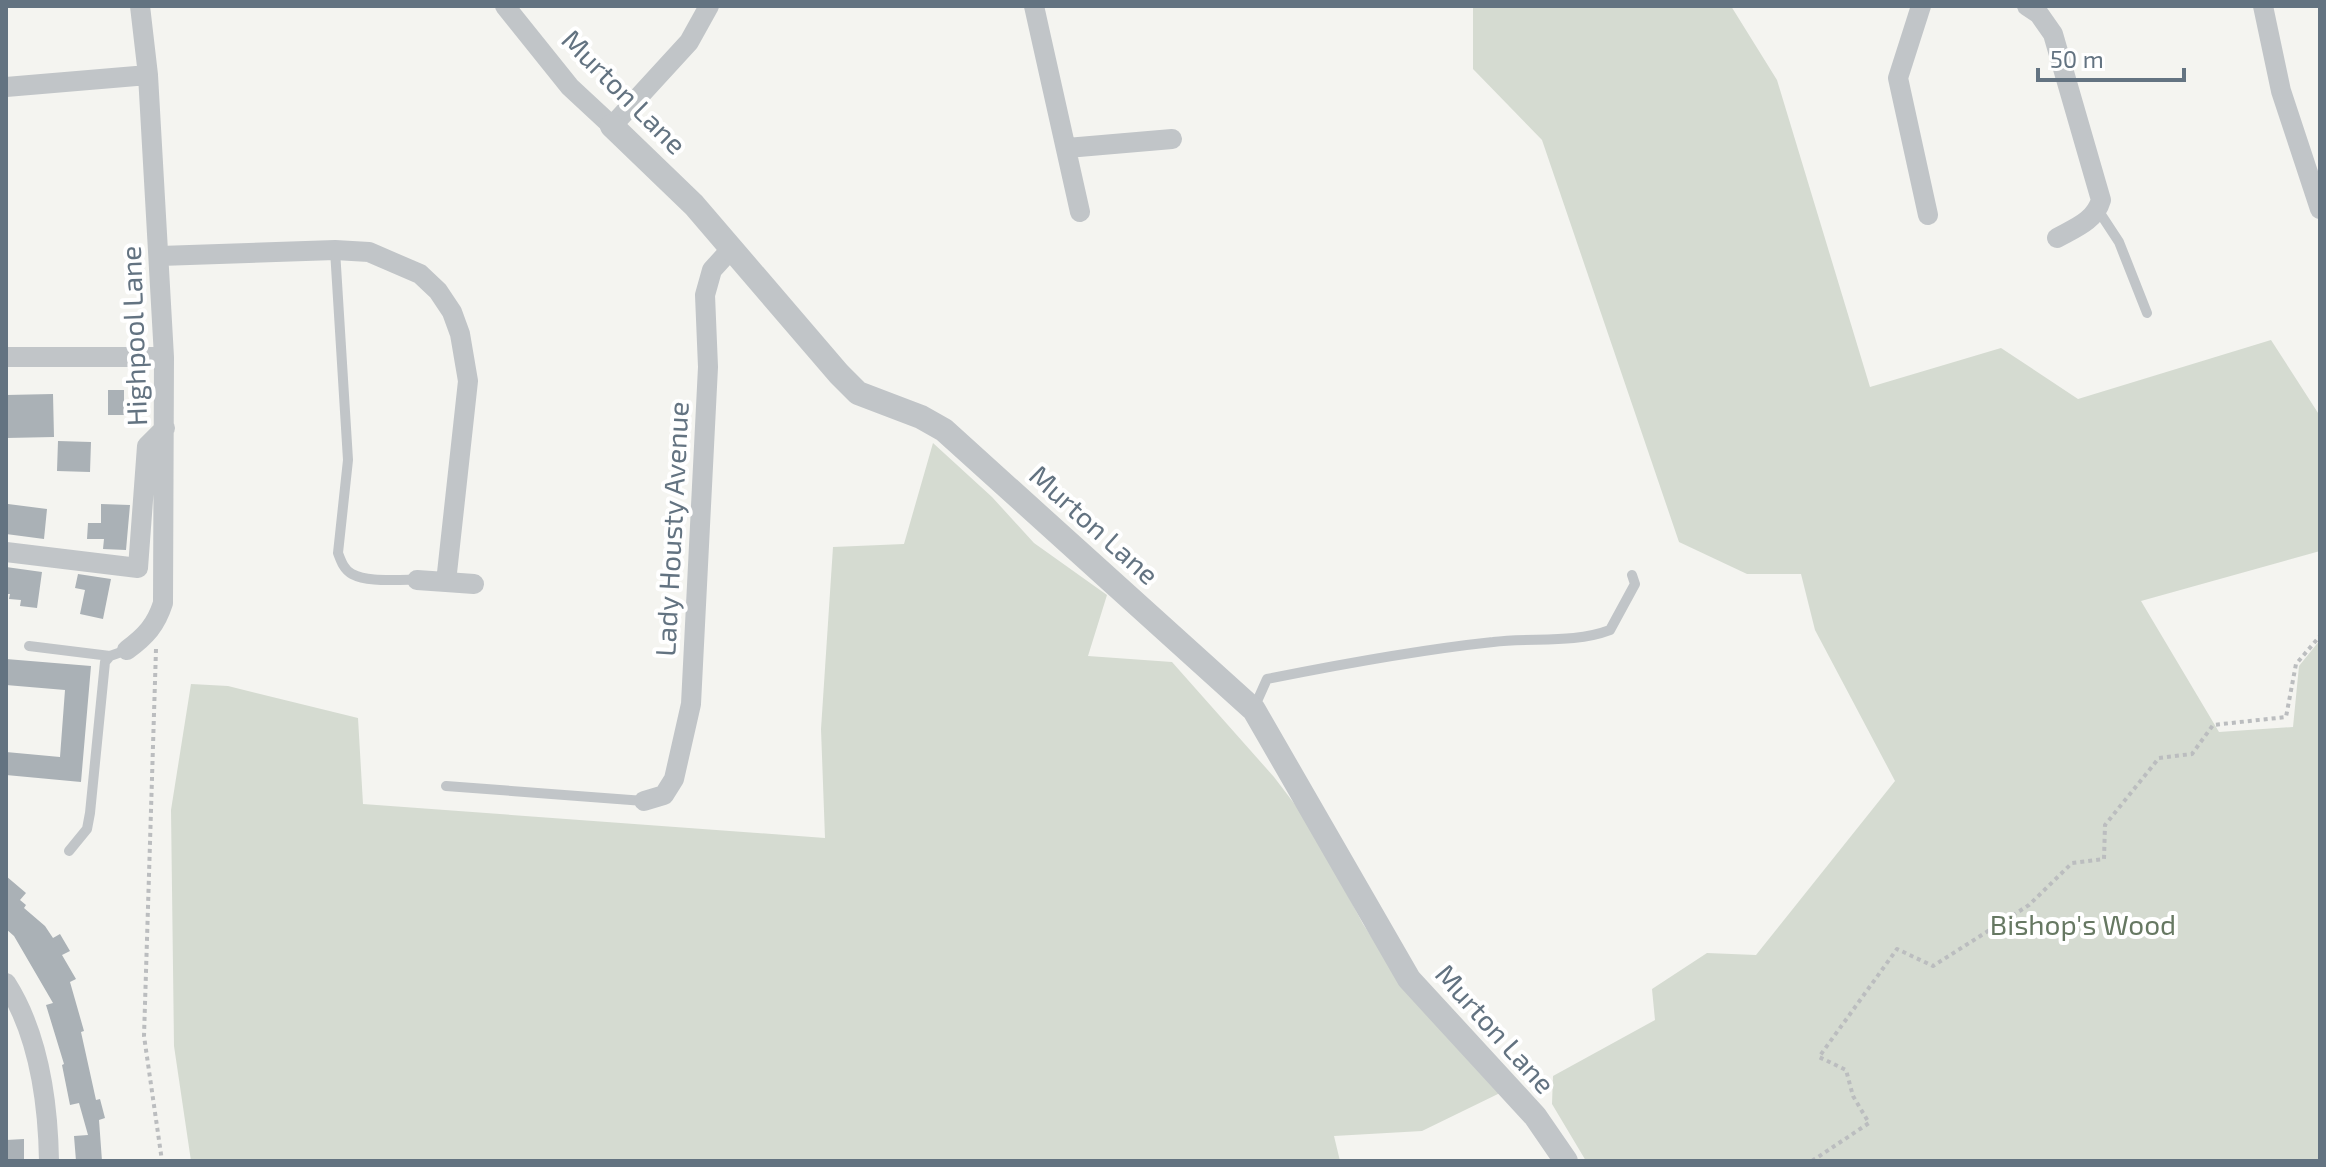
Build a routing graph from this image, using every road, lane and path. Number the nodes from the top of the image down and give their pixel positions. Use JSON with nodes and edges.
{"nodes":[{"id":1,"x":140,"y":6,"type":"edge"},
{"id":2,"x":505,"y":6,"type":"edge"},
{"id":3,"x":709,"y":6,"type":"edge"},
{"id":4,"x":1034,"y":6,"type":"edge"},
{"id":5,"x":1921,"y":6,"type":"edge"},
{"id":6,"x":2027,"y":6,"type":"edge"},
{"id":7,"x":2263,"y":6,"type":"edge"},
{"id":8,"x":148,"y":75,"type":"junction"},
{"id":9,"x":6,"y":87,"type":"edge"},
{"id":10,"x":612,"y":126,"type":"junction"},
{"id":11,"x":1172,"y":139,"type":"dead end"},
{"id":12,"x":1067,"y":148,"type":"junction"},
{"id":13,"x":2320,"y":209,"type":"edge"},
{"id":14,"x":2098,"y":210,"type":"junction"},
{"id":15,"x":1080,"y":212,"type":"dead end"},
{"id":16,"x":1928,"y":215,"type":"dead end"},
{"id":17,"x":2057,"y":238,"type":"dead end"},
{"id":18,"x":732,"y":248,"type":"junction"},
{"id":19,"x":335,"y":250,"type":"junction"},
{"id":20,"x":160,"y":256,"type":"junction"},
{"id":21,"x":2147,"y":313,"type":"dead end"},
{"id":22,"x":6,"y":357,"type":"edge"},
{"id":23,"x":164,"y":357,"type":"junction"},
{"id":24,"x":165,"y":428,"type":"junction"},
{"id":25,"x":6,"y":552,"type":"edge"},
{"id":26,"x":138,"y":568,"type":"junction"},
{"id":27,"x":163,"y":571,"type":"junction"},
{"id":28,"x":1632,"y":575,"type":"dead end"},
{"id":29,"x":417,"y":580,"type":"joint"},
{"id":30,"x":446,"y":582,"type":"junction"},
{"id":31,"x":474,"y":584,"type":"dead end"},
{"id":32,"x":157,"y":622,"type":"junction"},
{"id":33,"x":2320,"y":636,"type":"edge"},
{"id":34,"x":29,"y":646,"type":"dead end"},
{"id":35,"x":118,"y":653,"type":"junction"},
{"id":36,"x":1254,"y":710,"type":"junction"},
{"id":37,"x":446,"y":786,"type":"dead end"},
{"id":38,"x":644,"y":801,"type":"joint"},
{"id":39,"x":69,"y":851,"type":"dead end"},
{"id":40,"x":6,"y":983,"type":"edge"},
{"id":41,"x":49,"y":1161,"type":"edge"},
{"id":42,"x":162,"y":1161,"type":"edge"},
{"id":43,"x":1566,"y":1161,"type":"edge"},
{"id":44,"x":1812,"y":1161,"type":"edge"}],
"edges":[{"from":1,"to":8,"type":"street","name":"Highpool Lane"},
{"from":2,"to":10,"type":"street","name":"Murton Lane"},
{"from":3,"to":10,"type":"street"},
{"from":4,"to":12,"type":"street"},
{"from":5,"to":16,"type":"street"},
{"from":6,"to":14,"type":"street"},
{"from":7,"to":13,"type":"street"},
{"from":8,"to":9,"type":"street"},
{"from":8,"to":20,"type":"street","name":"Highpool Lane"},
{"from":10,"to":18,"type":"street","name":"Murton Lane"},
{"from":11,"to":12,"type":"street"},
{"from":12,"to":15,"type":"street"},
{"from":14,"to":17,"type":"street"},
{"from":14,"to":21,"type":"lane"},
{"from":18,"to":36,"type":"street","name":"Murton Lane"},
{"from":18,"to":38,"type":"street","name":"Lady Housty Avenue"},
{"from":19,"to":20,"type":"street"},
{"from":19,"to":29,"type":"lane"},
{"from":19,"to":30,"type":"street"},
{"from":20,"to":23,"type":"street","name":"Highpool Lane"},
{"from":22,"to":23,"type":"street"},
{"from":23,"to":24,"type":"street","name":"Highpool Lane"},
{"from":24,"to":26,"type":"street"},
{"from":24,"to":27,"type":"street","name":"Highpool Lane"},
{"from":25,"to":26,"type":"street"},
{"from":26,"to":27,"type":"street"},
{"from":27,"to":32,"type":"street","name":"Highpool Lane"},
{"from":28,"to":36,"type":"lane"},
{"from":29,"to":30,"type":"street"},
{"from":30,"to":31,"type":"street"},
{"from":32,"to":35,"type":"street"},
{"from":32,"to":42,"type":"path"},
{"from":33,"to":44,"type":"path"},
{"from":34,"to":35,"type":"lane"},
{"from":35,"to":39,"type":"lane"},
{"from":36,"to":43,"type":"street","name":"Murton Lane"},
{"from":37,"to":38,"type":"lane"},
{"from":40,"to":41,"type":"street"}]}
